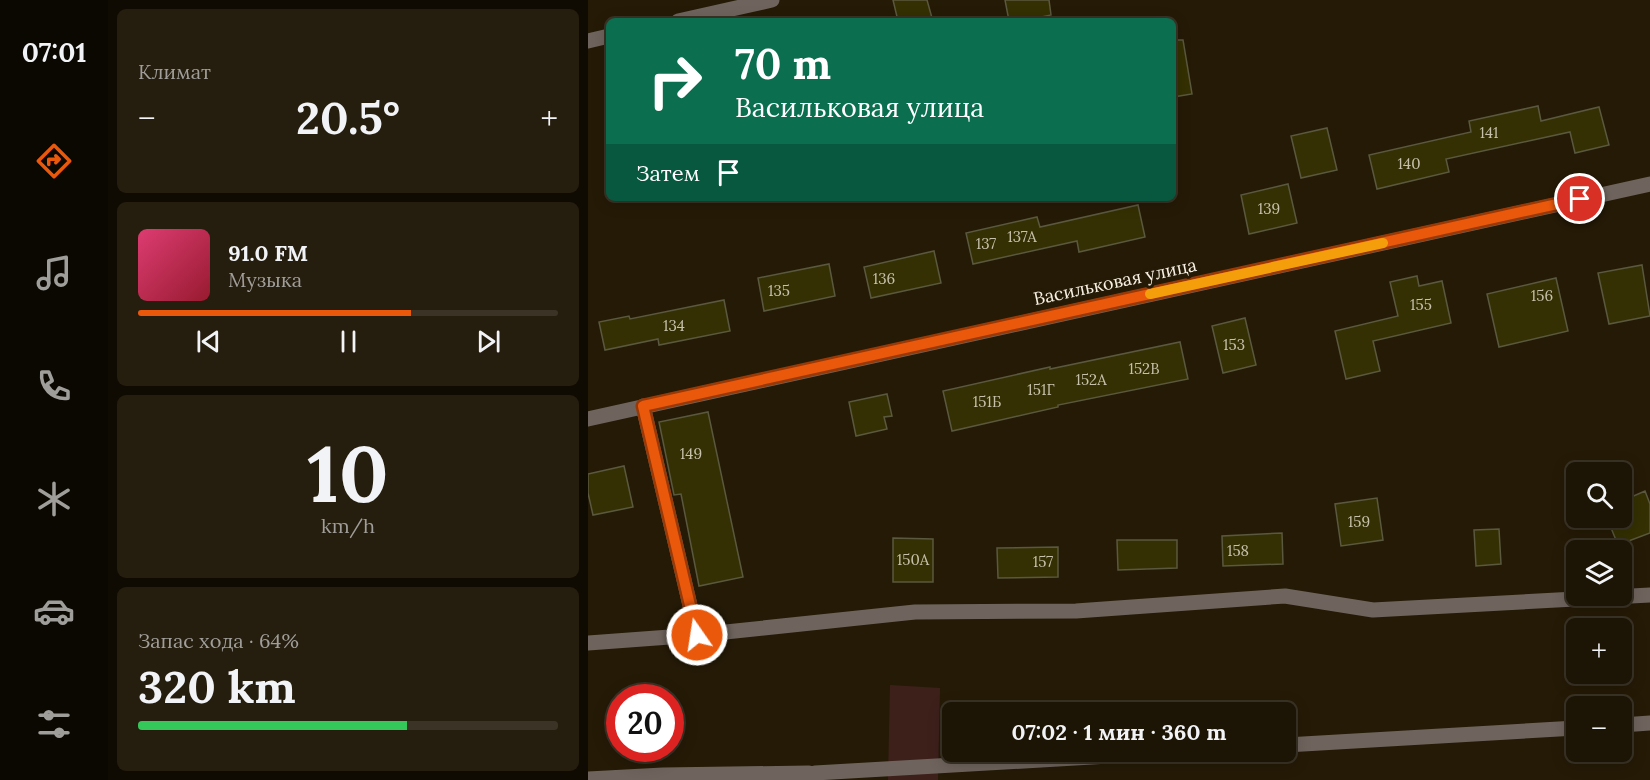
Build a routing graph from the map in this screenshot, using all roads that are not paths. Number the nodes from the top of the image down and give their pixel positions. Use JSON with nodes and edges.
{"nodes":[{"id":1,"x":772,"y":0,"type":"edge"},
{"id":2,"x":691,"y":18,"type":"edge"},
{"id":3,"x":606,"y":37,"type":"edge"},
{"id":4,"x":588,"y":41,"type":"edge"},
{"id":5,"x":1650,"y":184,"type":"edge"},
{"id":6,"x":643,"y":406,"type":"junction"},
{"id":7,"x":588,"y":419,"type":"edge"},
{"id":8,"x":1650,"y":595,"type":"edge"},
{"id":9,"x":697,"y":635,"type":"junction"},
{"id":10,"x":588,"y":643,"type":"edge"},
{"id":11,"x":1650,"y":723,"type":"edge"},
{"id":12,"x":1632,"y":724,"type":"edge"},
{"id":13,"x":1566,"y":729,"type":"edge"},
{"id":14,"x":1296,"y":744,"type":"edge"},
{"id":15,"x":1033,"y":762,"type":"edge"},
{"id":16,"x":815,"y":777,"type":"edge"},
{"id":17,"x":661,"y":778,"type":"edge"},
{"id":18,"x":588,"y":779,"type":"edge"},
{"id":19,"x":797,"y":780,"type":"edge"}],
"edges":[{"from":1,"to":2,"type":"street"},
{"from":3,"to":4,"type":"street"},
{"from":5,"to":6,"type":"street","name":"Васильковая улица"},
{"from":6,"to":7,"type":"street","name":"Васильковая улица"},
{"from":6,"to":9,"type":"street"},
{"from":8,"to":9,"type":"street"},
{"from":9,"to":10,"type":"street"},
{"from":11,"to":12,"type":"street"},
{"from":13,"to":14,"type":"street"},
{"from":15,"to":16,"type":"street"},
{"from":16,"to":17,"type":"street"},
{"from":16,"to":19,"type":"street"},
{"from":17,"to":18,"type":"street"}]}
